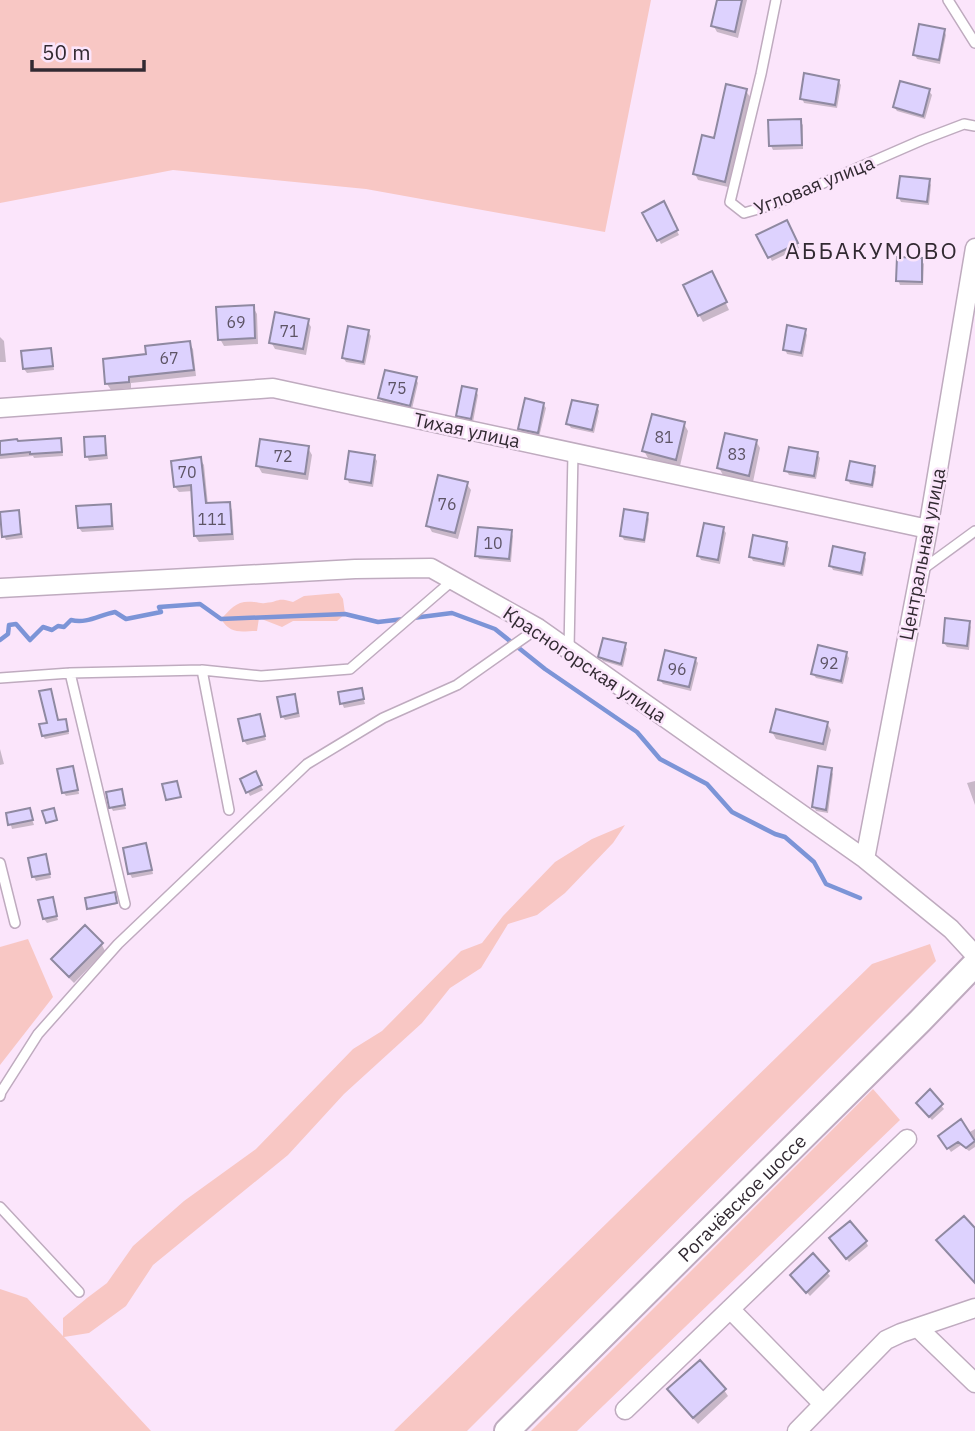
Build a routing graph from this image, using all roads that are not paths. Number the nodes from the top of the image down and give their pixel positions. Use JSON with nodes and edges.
{"nodes":[{"id":1,"x":776,"y":0,"type":"edge"},
{"id":2,"x":948,"y":0,"type":"edge"},
{"id":3,"x":975,"y":43,"type":"edge"},
{"id":4,"x":975,"y":126,"type":"edge"},
{"id":5,"x":975,"y":248,"type":"edge"},
{"id":6,"x":0,"y":408,"type":"edge"},
{"id":7,"x":573,"y":453,"type":"junction"},
{"id":8,"x":928,"y":529,"type":"junction"},
{"id":9,"x":975,"y":531,"type":"edge"},
{"id":10,"x":919,"y":573,"type":"junction"},
{"id":11,"x":453,"y":580,"type":"junction"},
{"id":12,"x":0,"y":588,"type":"edge"},
{"id":13,"x":538,"y":628,"type":"junction"},
{"id":14,"x":569,"y":649,"type":"junction"},
{"id":15,"x":202,"y":670,"type":"junction"},
{"id":16,"x":70,"y":673,"type":"junction"},
{"id":17,"x":0,"y":678,"type":"edge"},
{"id":18,"x":229,"y":810,"type":"dead end"},
{"id":19,"x":865,"y":859,"type":"junction"},
{"id":20,"x":0,"y":863,"type":"edge"},
{"id":21,"x":125,"y":904,"type":"dead end"},
{"id":22,"x":15,"y":923,"type":"dead end"},
{"id":23,"x":975,"y":955,"type":"edge"},
{"id":24,"x":975,"y":964,"type":"edge"},
{"id":25,"x":0,"y":1096,"type":"edge"},
{"id":26,"x":907,"y":1139,"type":"dead end"},
{"id":27,"x":0,"y":1207,"type":"edge"},
{"id":28,"x":79,"y":1292,"type":"dead end"},
{"id":29,"x":975,"y":1308,"type":"edge"},
{"id":30,"x":730,"y":1309,"type":"junction"},
{"id":31,"x":918,"y":1328,"type":"junction"},
{"id":32,"x":975,"y":1383,"type":"edge"},
{"id":33,"x":823,"y":1404,"type":"junction"},
{"id":34,"x":625,"y":1410,"type":"dead end"},
{"id":35,"x":809,"y":1427,"type":"edge"},
{"id":36,"x":507,"y":1431,"type":"edge"}],
"edges":[{"from":1,"to":4,"type":"lane","name":"Угловая улица"},
{"from":2,"to":3,"type":"lane"},
{"from":5,"to":8,"type":"street","name":"Центральная улица"},
{"from":6,"to":7,"type":"street","name":"Тихая улица"},
{"from":7,"to":8,"type":"street","name":"Тихая улица"},
{"from":7,"to":14,"type":"lane"},
{"from":8,"to":10,"type":"street","name":"Центральная улица"},
{"from":9,"to":10,"type":"lane"},
{"from":10,"to":19,"type":"street","name":"Центральная улица"},
{"from":11,"to":12,"type":"street","name":"Красногорская улица"},
{"from":11,"to":13,"type":"street","name":"Красногорская улица"},
{"from":11,"to":15,"type":"lane"},
{"from":13,"to":14,"type":"street","name":"Красногорская улица"},
{"from":13,"to":25,"type":"lane"},
{"from":14,"to":19,"type":"street","name":"Красногорская улица"},
{"from":15,"to":16,"type":"lane"},
{"from":15,"to":18,"type":"lane"},
{"from":16,"to":17,"type":"lane"},
{"from":16,"to":21,"type":"lane"},
{"from":19,"to":23,"type":"street","name":"Красногорская улица"},
{"from":20,"to":22,"type":"lane"},
{"from":24,"to":36,"type":"main road","name":"Рогачёвское шоссе"},
{"from":26,"to":30,"type":"street"},
{"from":27,"to":28,"type":"lane"},
{"from":29,"to":31,"type":"street"},
{"from":30,"to":33,"type":"street"},
{"from":30,"to":34,"type":"street"},
{"from":31,"to":32,"type":"street"},
{"from":31,"to":33,"type":"street"},
{"from":33,"to":35,"type":"street"}]}
